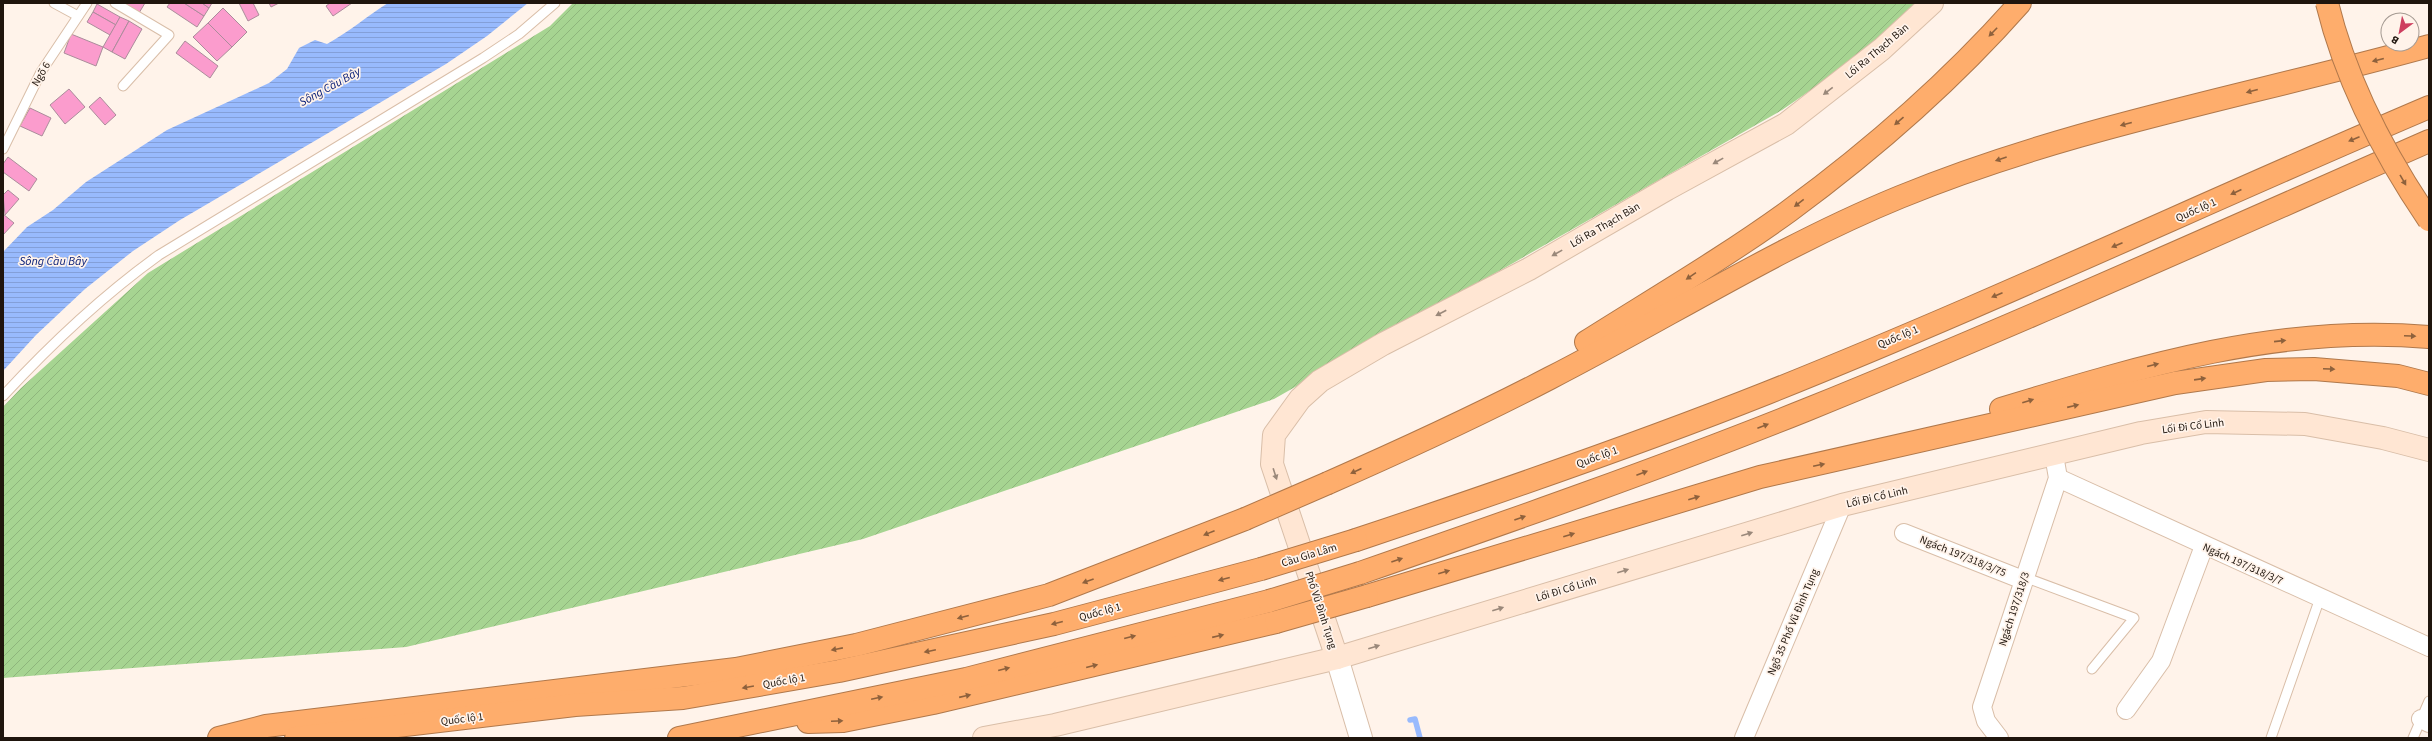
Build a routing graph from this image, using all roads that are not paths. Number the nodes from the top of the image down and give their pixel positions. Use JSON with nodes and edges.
{"nodes":[{"id":1,"x":54,"y":3,"type":"edge"},
{"id":2,"x":88,"y":3,"type":"edge"},
{"id":3,"x":115,"y":3,"type":"edge"},
{"id":4,"x":555,"y":3,"type":"edge"},
{"id":5,"x":1932,"y":3,"type":"edge"},
{"id":6,"x":2020,"y":3,"type":"edge"},
{"id":7,"x":2327,"y":3,"type":"edge"},
{"id":8,"x":78,"y":16,"type":"junction"},
{"id":9,"x":2429,"y":46,"type":"edge"},
{"id":10,"x":123,"y":86,"type":"dead end"},
{"id":11,"x":2429,"y":107,"type":"edge"},
{"id":12,"x":2429,"y":141,"type":"edge"},
{"id":13,"x":3,"y":149,"type":"edge"},
{"id":14,"x":2429,"y":220,"type":"edge"},
{"id":15,"x":2429,"y":337,"type":"edge"},
{"id":16,"x":2429,"y":384,"type":"edge"},
{"id":17,"x":3,"y":396,"type":"edge"},
{"id":18,"x":1274,"y":435,"type":"joint"},
{"id":19,"x":2429,"y":450,"type":"edge"},
{"id":20,"x":1384,"y":459,"type":"junction"},
{"id":21,"x":1844,"y":460,"type":"junction"},
{"id":22,"x":2056,"y":466,"type":"junction"},
{"id":23,"x":1842,"y":506,"type":"junction"},
{"id":24,"x":1904,"y":533,"type":"dead end"},
{"id":25,"x":1356,"y":540,"type":"joint"},
{"id":26,"x":2204,"y":546,"type":"junction"},
{"id":27,"x":1261,"y":569,"type":"joint"},
{"id":28,"x":2024,"y":578,"type":"junction"},
{"id":29,"x":2320,"y":598,"type":"junction"},
{"id":30,"x":2429,"y":647,"type":"edge"},
{"id":31,"x":1337,"y":658,"type":"junction"},
{"id":32,"x":2092,"y":669,"type":"dead end"},
{"id":33,"x":2429,"y":701,"type":"edge"},
{"id":34,"x":2126,"y":710,"type":"dead end"},
{"id":35,"x":2425,"y":721,"type":"edge"},
{"id":36,"x":742,"y":724,"type":"junction"},
{"id":37,"x":219,"y":738,"type":"edge"},
{"id":38,"x":296,"y":738,"type":"edge"},
{"id":39,"x":679,"y":738,"type":"edge"},
{"id":40,"x":984,"y":738,"type":"edge"},
{"id":41,"x":1361,"y":738,"type":"edge"},
{"id":42,"x":1744,"y":738,"type":"edge"},
{"id":43,"x":1998,"y":738,"type":"edge"},
{"id":44,"x":2271,"y":738,"type":"edge"},
{"id":45,"x":2413,"y":738,"type":"edge"}],
"edges":[{"from":1,"to":8,"type":"lane"},
{"from":2,"to":8,"type":"lane","name":"Ngõ 6"},
{"from":3,"to":10,"type":"lane"},
{"from":4,"to":17,"type":"lane"},
{"from":5,"to":18,"type":"main road","name":"Lối Ra Thạch Bàn","one_way":true},
{"from":6,"to":20,"type":"highway","one_way":true},
{"from":7,"to":14,"type":"highway","one_way":true,"bridge":true},
{"from":8,"to":13,"type":"lane","name":"Ngõ 6"},
{"from":9,"to":20,"type":"highway","one_way":true},
{"from":11,"to":25,"type":"highway","name":"Quốc lộ 1","one_way":true},
{"from":36,"to":12,"type":"highway","one_way":true,"bridge":true},
{"from":21,"to":15,"type":"highway","one_way":true},
{"from":21,"to":16,"type":"highway","one_way":true},
{"from":18,"to":31,"type":"main road","name":"Phố Vũ Đình Tụng","one_way":true},
{"from":19,"to":22,"type":"main road","name":"Lối Đi Cổ Linh"},
{"from":20,"to":37,"type":"highway","one_way":true,"bridge":true},
{"from":36,"to":21,"type":"highway","one_way":true,"bridge":true},
{"from":22,"to":23,"type":"main road","name":"Lối Đi Cổ Linh"},
{"from":22,"to":26,"type":"street","name":"Ngách 197/318/3/7"},
{"from":22,"to":28,"type":"street","name":"Ngách 197/318/3"},
{"from":31,"to":23,"type":"main road","name":"Lối Đi Cổ Linh","one_way":true},
{"from":23,"to":42,"type":"street","name":"Ngõ 35 Phố Vũ Đình Tụng"},
{"from":24,"to":28,"type":"street","name":"Ngách 197/318/3/75"},
{"from":25,"to":27,"type":"highway","name":"Cầu Gia Lâm","bridge":true},
{"from":26,"to":29,"type":"street","name":"Ngách 197/318/3/7"},
{"from":26,"to":34,"type":"street"},
{"from":27,"to":38,"type":"highway","name":"Quốc lộ 1","one_way":true},
{"from":28,"to":32,"type":"lane"},
{"from":28,"to":43,"type":"street","name":"Ngách 197/318/3"},
{"from":29,"to":30,"type":"street","name":"Ngách 197/318/3/7"},
{"from":29,"to":44,"type":"lane"},
{"from":31,"to":40,"type":"main road","name":"Lối Đi Cổ Linh"},
{"from":31,"to":41,"type":"street","name":"Phố Vũ Đình Tụng"},
{"from":33,"to":35,"type":"lane"},
{"from":35,"to":45,"type":"lane"},
{"from":36,"to":39,"type":"highway"}]}
